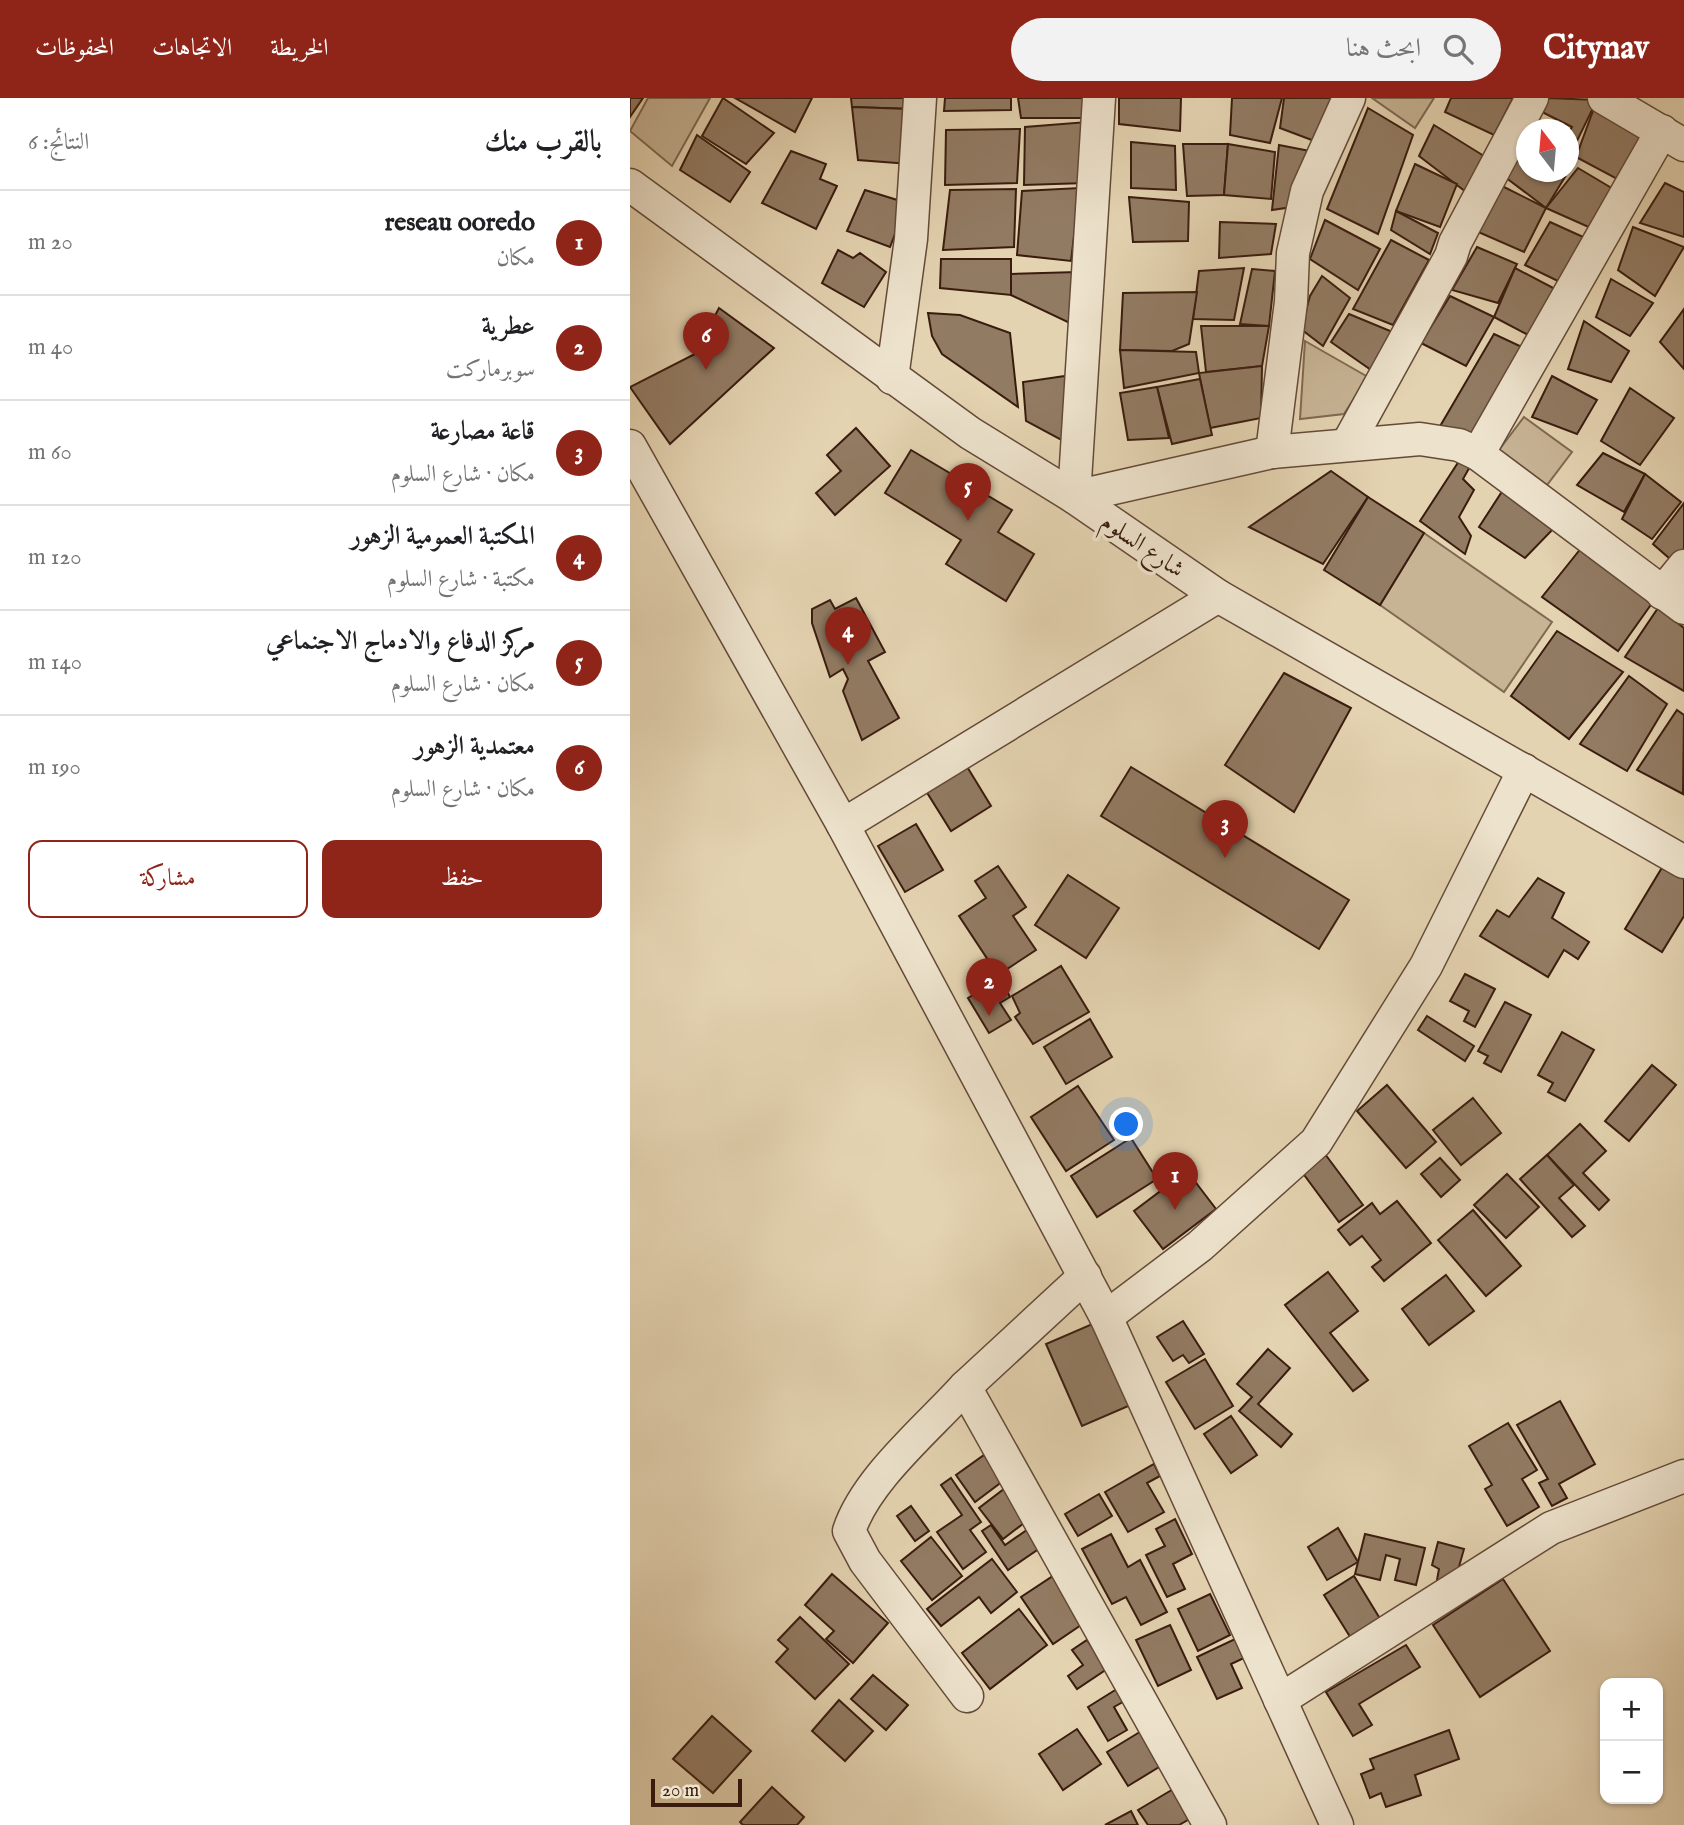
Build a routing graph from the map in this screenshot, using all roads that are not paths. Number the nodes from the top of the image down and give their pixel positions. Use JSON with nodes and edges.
{"nodes":[{"id":1,"x":920,"y":98,"type":"edge"},
{"id":2,"x":1099,"y":98,"type":"edge"},
{"id":3,"x":1349,"y":98,"type":"edge"},
{"id":4,"x":1532,"y":98,"type":"edge"},
{"id":5,"x":1604,"y":98,"type":"edge"},
{"id":6,"x":1673,"y":138,"type":"edge"},
{"id":7,"x":630,"y":185,"type":"edge"},
{"id":8,"x":892,"y":378,"type":"junction"},
{"id":9,"x":1347,"y":445,"type":"junction"},
{"id":10,"x":630,"y":446,"type":"edge"},
{"id":11,"x":1272,"y":452,"type":"junction"},
{"id":12,"x":1478,"y":454,"type":"junction"},
{"id":13,"x":1074,"y":497,"type":"junction"},
{"id":14,"x":1684,"y":566,"type":"edge"},
{"id":15,"x":1218,"y":596,"type":"junction"},
{"id":16,"x":1673,"y":601,"type":"edge"},
{"id":17,"x":1524,"y":770,"type":"junction"},
{"id":18,"x":843,"y":825,"type":"junction"},
{"id":19,"x":1678,"y":848,"type":"edge"},
{"id":20,"x":1085,"y":1276,"type":"junction"},
{"id":21,"x":1106,"y":1317,"type":"junction"},
{"id":22,"x":965,"y":1387,"type":"junction"},
{"id":23,"x":1684,"y":1476,"type":"edge"},
{"id":24,"x":967,"y":1696,"type":"dead end"},
{"id":25,"x":1280,"y":1700,"type":"junction"},
{"id":26,"x":1210,"y":1825,"type":"edge"},
{"id":27,"x":1336,"y":1825,"type":"edge"}],
"edges":[{"from":1,"to":8,"type":"street"},
{"from":2,"to":13,"type":"street"},
{"from":3,"to":11,"type":"street"},
{"from":4,"to":9,"type":"street"},
{"from":5,"to":6,"type":"street"},
{"from":6,"to":12,"type":"street"},
{"from":7,"to":8,"type":"street","name":"شارع السلوم"},
{"from":8,"to":13,"type":"street","name":"شارع السلوم"},
{"from":9,"to":11,"type":"street"},
{"from":9,"to":12,"type":"street"},
{"from":10,"to":18,"type":"street"},
{"from":11,"to":13,"type":"street"},
{"from":12,"to":16,"type":"street"},
{"from":13,"to":15,"type":"street","name":"شارع السلوم"},
{"from":14,"to":16,"type":"street"},
{"from":15,"to":17,"type":"street","name":"شارع السلوم"},
{"from":15,"to":18,"type":"street"},
{"from":17,"to":19,"type":"street","name":"شارع السلوم"},
{"from":17,"to":21,"type":"street"},
{"from":18,"to":20,"type":"street"},
{"from":20,"to":21,"type":"street"},
{"from":20,"to":22,"type":"street"},
{"from":21,"to":25,"type":"street"},
{"from":22,"to":24,"type":"street"},
{"from":22,"to":26,"type":"street"},
{"from":23,"to":25,"type":"street"},
{"from":25,"to":27,"type":"street"}]}
